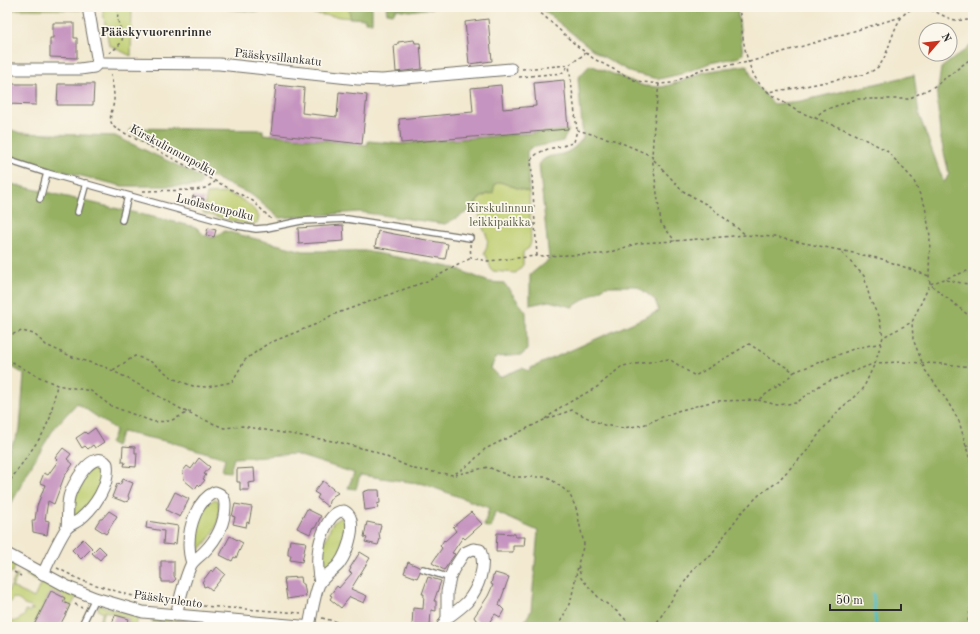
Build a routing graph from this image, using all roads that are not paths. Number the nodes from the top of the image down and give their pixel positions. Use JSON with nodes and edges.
{"nodes":[{"id":1,"x":88,"y":7,"type":"edge"},
{"id":2,"x":98,"y":63,"type":"junction"},
{"id":3,"x":7,"y":69,"type":"edge"},
{"id":4,"x":511,"y":69,"type":"road end"},
{"id":5,"x":8,"y":161,"type":"edge"},
{"id":6,"x":7,"y":168,"type":"edge"},
{"id":7,"x":47,"y":173,"type":"junction"},
{"id":8,"x":86,"y":183,"type":"junction"},
{"id":9,"x":128,"y":196,"type":"junction"},
{"id":10,"x":40,"y":199,"type":"dead end"},
{"id":11,"x":78,"y":212,"type":"dead end"},
{"id":12,"x":122,"y":220,"type":"dead end"},
{"id":13,"x":470,"y":238,"type":"road end"},
{"id":14,"x":67,"y":528,"type":"junction"},
{"id":15,"x":7,"y":554,"type":"edge"},
{"id":16,"x":192,"y":563,"type":"junction"},
{"id":17,"x":423,"y":569,"type":"dead end"},
{"id":18,"x":43,"y":574,"type":"junction"},
{"id":19,"x":450,"y":578,"type":"junction"},
{"id":20,"x":320,"y":583,"type":"junction"},
{"id":21,"x":95,"y":598,"type":"junction"},
{"id":22,"x":176,"y":615,"type":"junction"},
{"id":23,"x":444,"y":622,"type":"edge"},
{"id":24,"x":81,"y":627,"type":"edge"},
{"id":25,"x":311,"y":627,"type":"edge"}],
"edges":[{"from":1,"to":2,"type":"street"},
{"from":2,"to":3,"type":"street","name":"Pääskysillankatu"},
{"from":2,"to":4,"type":"street","name":"Pääskysillankatu"},
{"from":5,"to":6,"type":"lane"},
{"from":5,"to":7,"type":"lane","name":"Luolastonpolku"},
{"from":7,"to":8,"type":"lane","name":"Luolastonpolku"},
{"from":7,"to":10,"type":"lane"},
{"from":8,"to":9,"type":"lane","name":"Luolastonpolku"},
{"from":8,"to":11,"type":"lane"},
{"from":9,"to":12,"type":"lane"},
{"from":9,"to":13,"type":"lane","name":"Luolastonpolku"},
{"from":14,"to":14,"type":"street"},
{"from":14,"to":18,"type":"street"},
{"from":15,"to":18,"type":"street","name":"Pääskynlento"},
{"from":16,"to":16,"type":"street"},
{"from":16,"to":22,"type":"street"},
{"from":17,"to":19,"type":"lane"},
{"from":18,"to":21,"type":"street","name":"Pääskynlento"},
{"from":19,"to":23,"type":"street"},
{"from":19,"to":23,"type":"street"},
{"from":20,"to":20,"type":"street"},
{"from":20,"to":25,"type":"street"},
{"from":21,"to":22,"type":"street","name":"Pääskynlento"},
{"from":21,"to":24,"type":"lane"},
{"from":22,"to":25,"type":"street","name":"Pääskynlento"}]}
